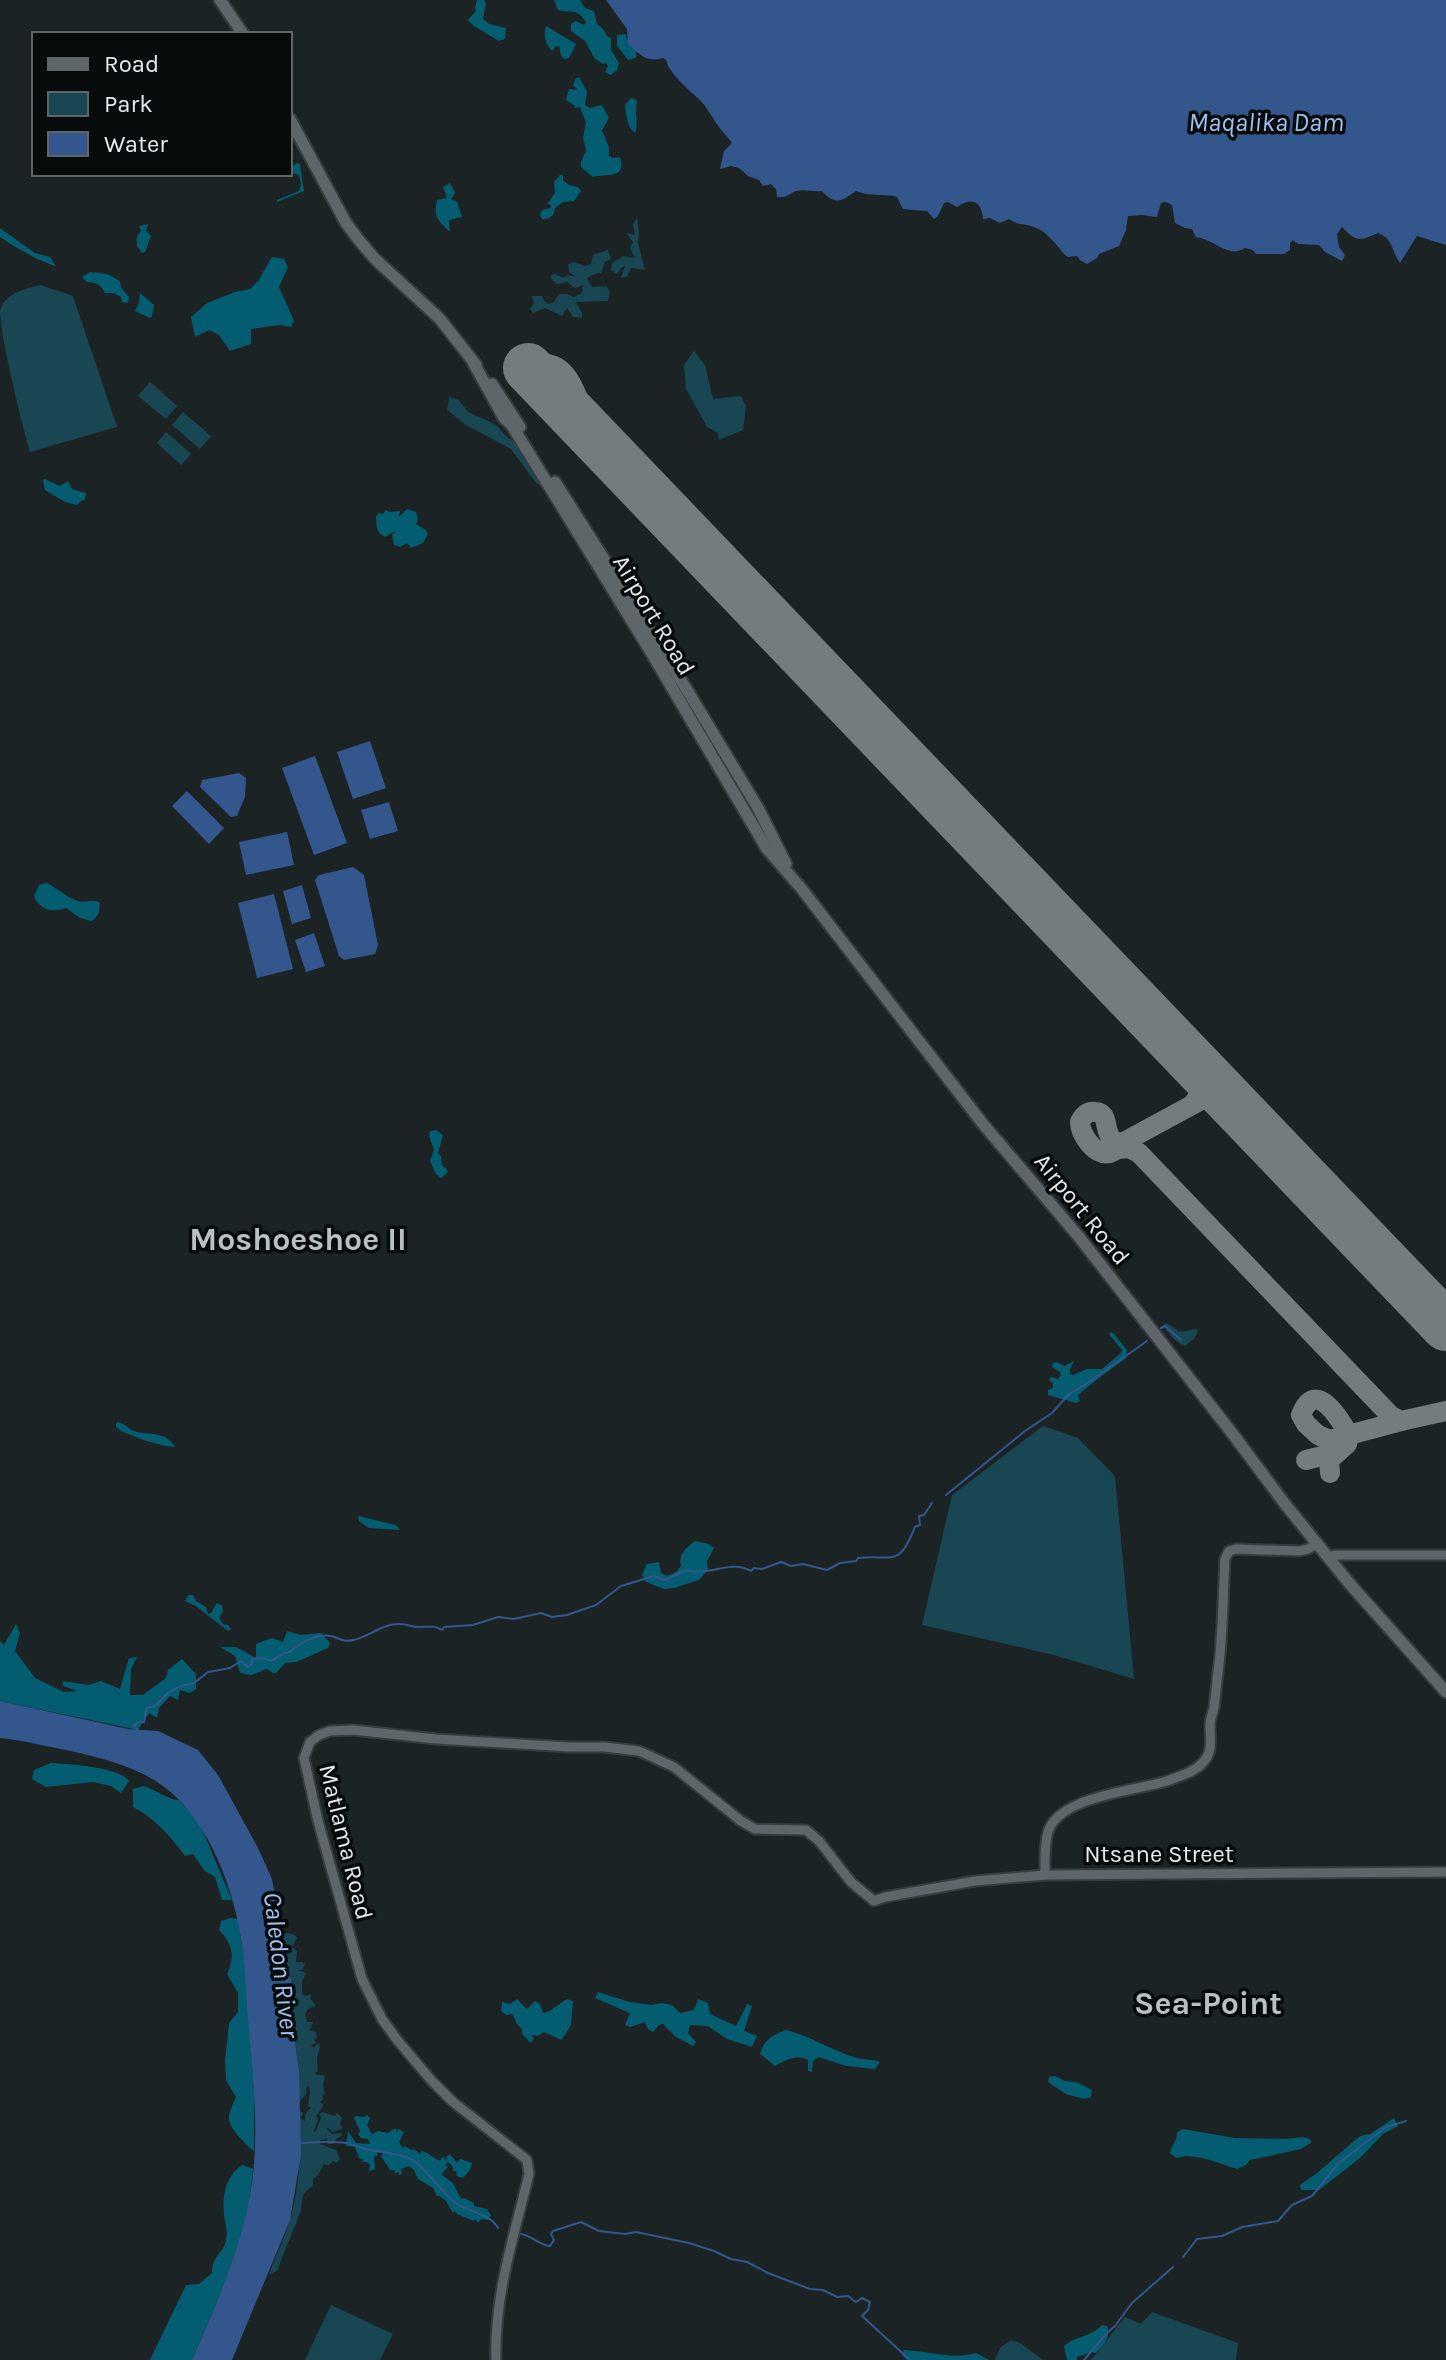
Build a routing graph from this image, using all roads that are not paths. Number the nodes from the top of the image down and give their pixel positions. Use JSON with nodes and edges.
{"nodes":[{"id":1,"x":220,"y":0,"type":"edge"},
{"id":2,"x":242,"y":32,"type":"edge"},
{"id":3,"x":292,"y":123,"type":"edge"},
{"id":4,"x":1318,"y":1543,"type":"junction"},
{"id":5,"x":1446,"y":1555,"type":"edge"},
{"id":6,"x":1329,"y":1557,"type":"junction"},
{"id":7,"x":1446,"y":1692,"type":"edge"},
{"id":8,"x":1446,"y":1872,"type":"edge"},
{"id":9,"x":1045,"y":1875,"type":"junction"},
{"id":10,"x":874,"y":1901,"type":"joint"},
{"id":11,"x":496,"y":2360,"type":"edge"}],
"edges":[{"from":1,"to":2,"type":"main road"},
{"from":3,"to":4,"type":"main road","name":"Airport Road"},
{"from":4,"to":6,"type":"main road","name":"Airport Road"},
{"from":4,"to":9,"type":"street"},
{"from":5,"to":6,"type":"street"},
{"from":6,"to":7,"type":"main road","name":"Airport Road"},
{"from":8,"to":9,"type":"street","name":"Ntsane Street"},
{"from":9,"to":10,"type":"street","name":"Ntsane Street"},
{"from":10,"to":11,"type":"street","name":"Matlama Road"}]}
